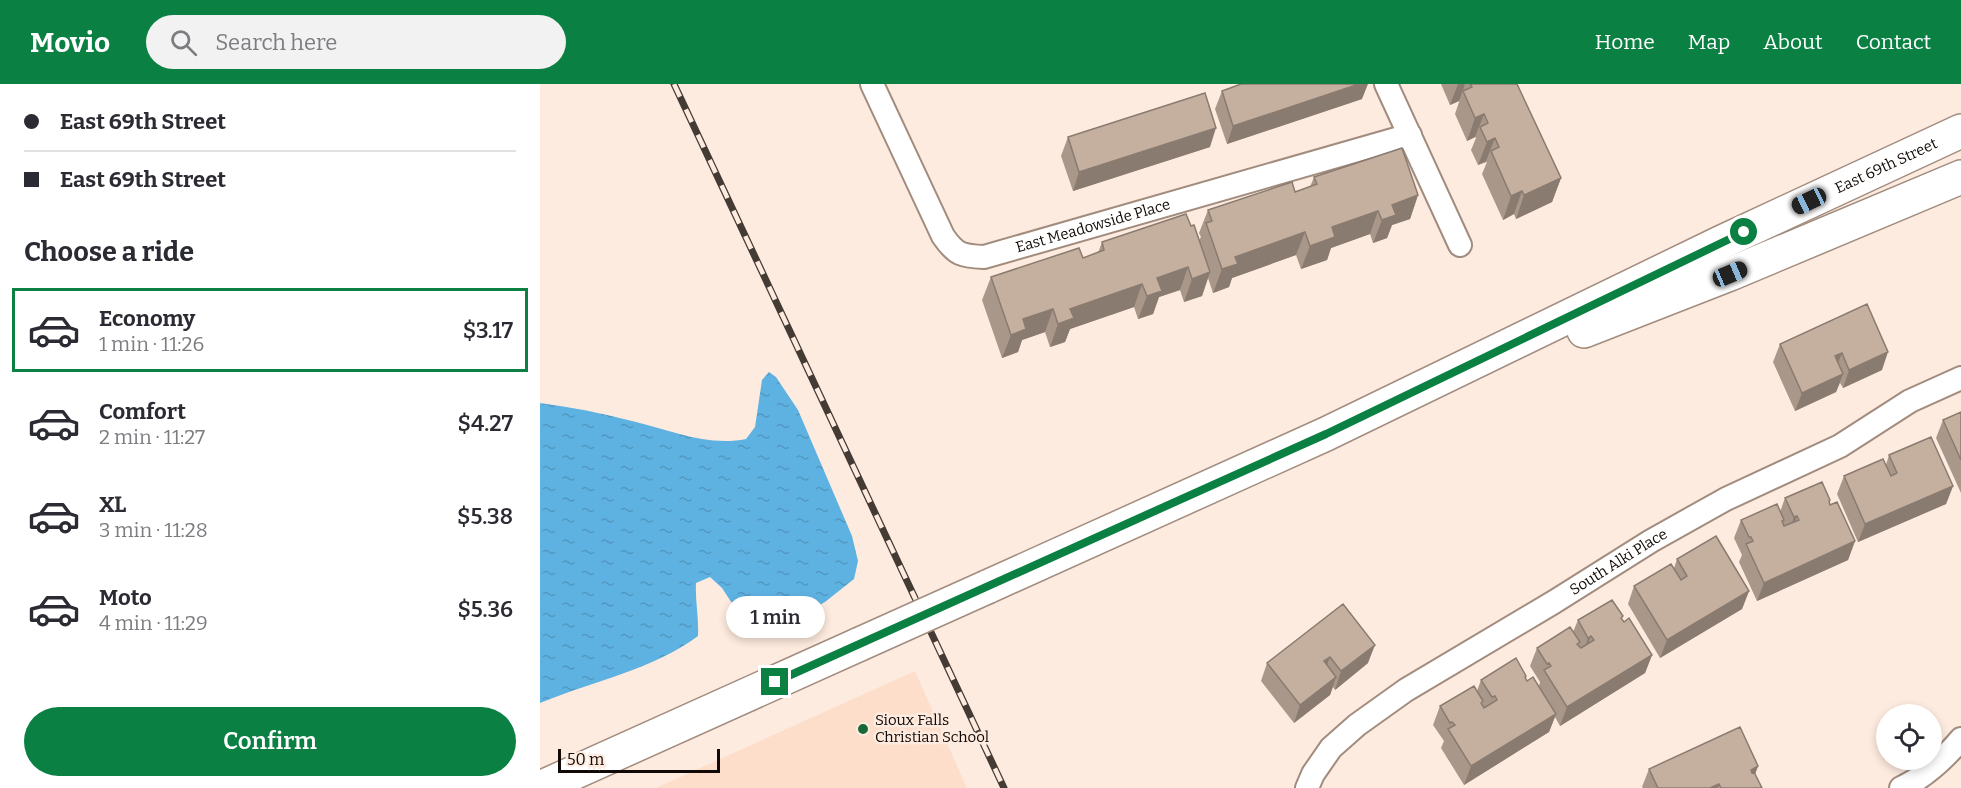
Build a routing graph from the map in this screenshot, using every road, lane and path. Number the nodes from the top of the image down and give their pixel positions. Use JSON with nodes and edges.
{"nodes":[{"id":1,"x":872,"y":84,"type":"edge"},
{"id":2,"x":1386,"y":84,"type":"edge"},
{"id":3,"x":1961,"y":131,"type":"edge"},
{"id":4,"x":1410,"y":135,"type":"junction"},
{"id":5,"x":1961,"y":177,"type":"edge"},
{"id":6,"x":1460,"y":245,"type":"dead end"},
{"id":7,"x":1961,"y":378,"type":"edge"},
{"id":8,"x":1326,"y":434,"type":"junction"},
{"id":9,"x":1961,"y":739,"type":"edge"},
{"id":10,"x":540,"y":788,"type":"edge"},
{"id":11,"x":1307,"y":788,"type":"edge"},
{"id":12,"x":1901,"y":788,"type":"edge"}],
"edges":[{"from":1,"to":4,"type":"street","name":"East Meadowside Place"},
{"from":2,"to":4,"type":"street"},
{"from":3,"to":8,"type":"main road","name":"East 69th Street"},
{"from":4,"to":6,"type":"street"},
{"from":5,"to":8,"type":"main road","name":"East 69th Street"},
{"from":7,"to":11,"type":"street","name":"South Alki Place"},
{"from":8,"to":10,"type":"main road","name":"East 69th Street","bridge":true},
{"from":9,"to":12,"type":"street"}]}
